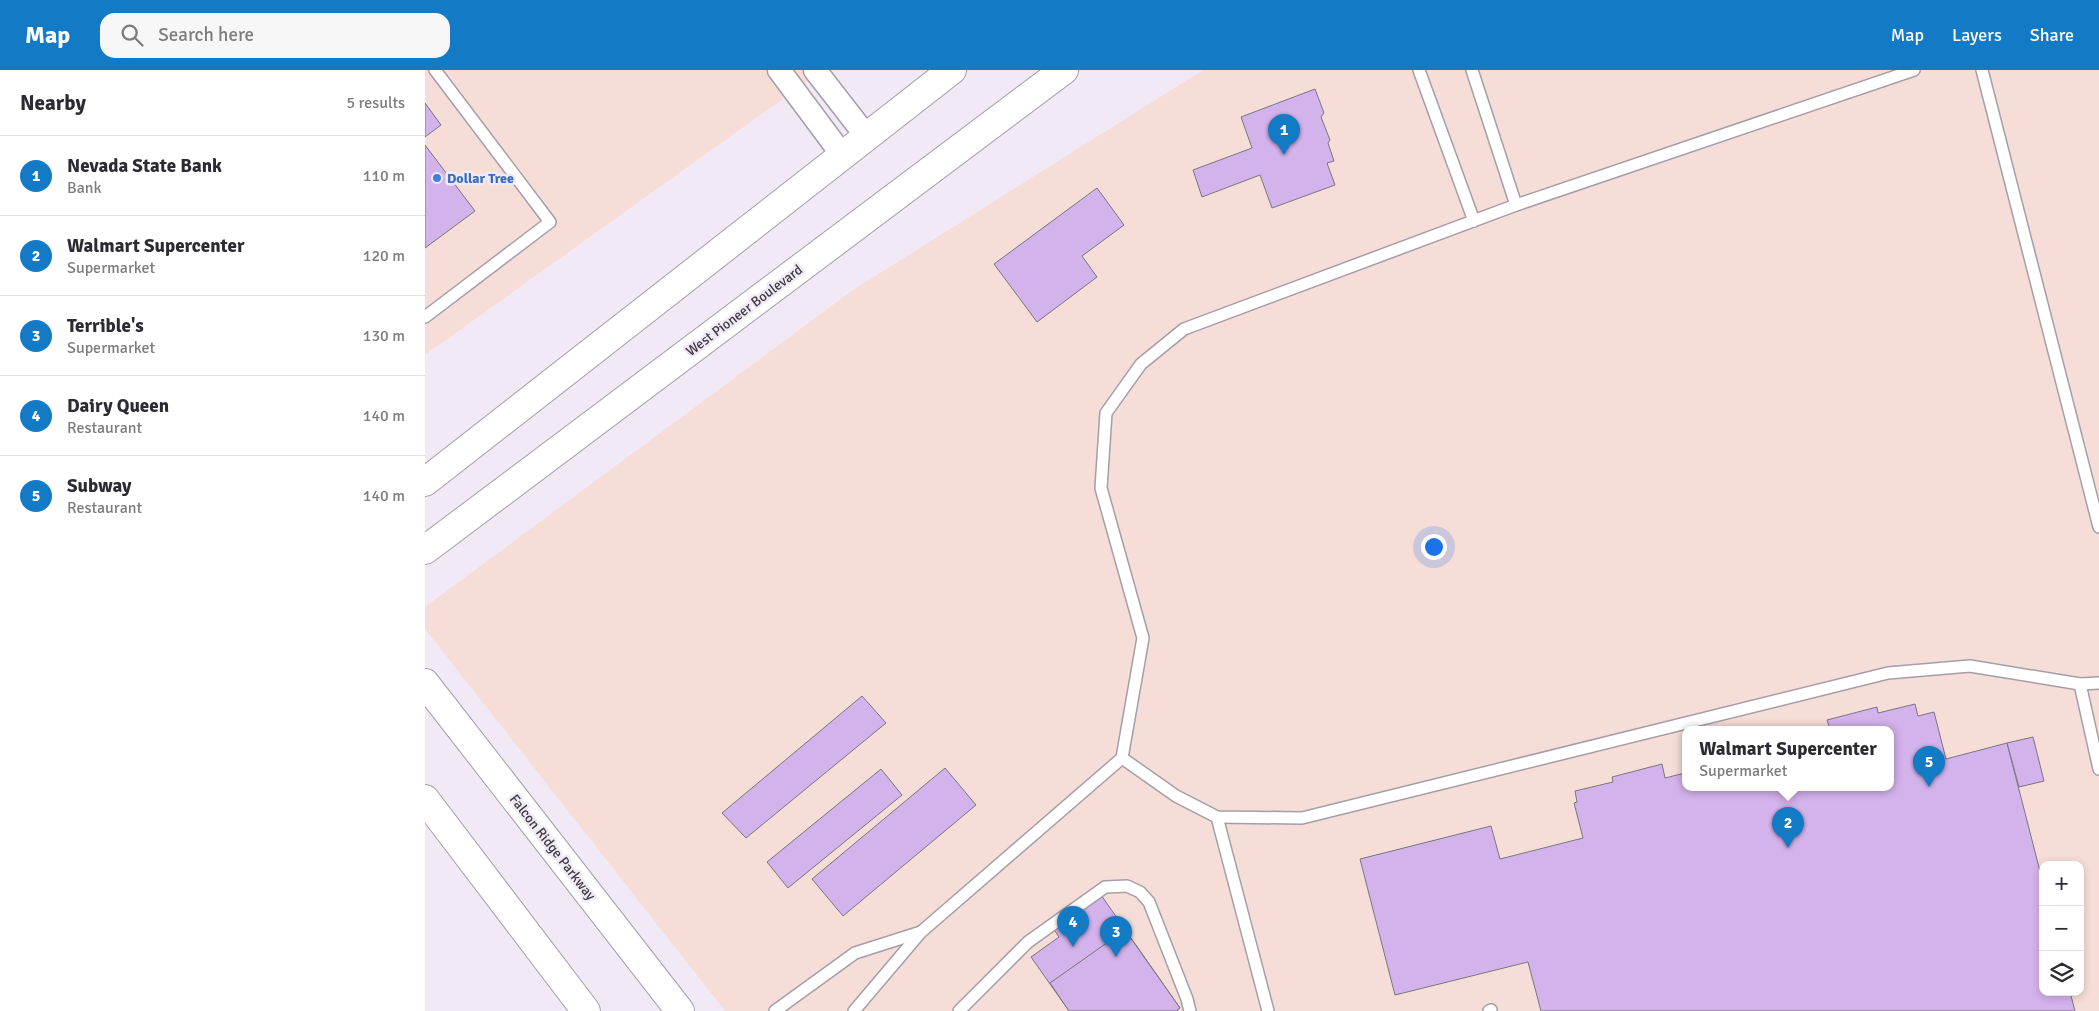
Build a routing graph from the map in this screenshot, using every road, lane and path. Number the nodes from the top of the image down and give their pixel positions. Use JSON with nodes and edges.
{"nodes":[{"id":1,"x":435,"y":70,"type":"edge"},
{"id":2,"x":779,"y":70,"type":"edge"},
{"id":3,"x":815,"y":70,"type":"edge"},
{"id":4,"x":952,"y":70,"type":"edge"},
{"id":5,"x":1064,"y":70,"type":"edge"},
{"id":6,"x":1419,"y":70,"type":"edge"},
{"id":7,"x":1472,"y":70,"type":"edge"},
{"id":8,"x":1914,"y":70,"type":"edge"},
{"id":9,"x":1982,"y":70,"type":"edge"},
{"id":10,"x":867,"y":137,"type":"junction"},
{"id":11,"x":843,"y":156,"type":"junction"},
{"id":12,"x":1516,"y":205,"type":"junction"},
{"id":13,"x":1474,"y":221,"type":"junction"},
{"id":14,"x":425,"y":317,"type":"edge"},
{"id":15,"x":425,"y":482,"type":"edge"},
{"id":16,"x":2099,"y":527,"type":"edge"},
{"id":17,"x":425,"y":550,"type":"edge"},
{"id":18,"x":425,"y":683,"type":"edge"},
{"id":19,"x":2099,"y":683,"type":"edge"},
{"id":20,"x":2079,"y":684,"type":"junction"},
{"id":21,"x":1122,"y":758,"type":"junction"},
{"id":22,"x":2099,"y":769,"type":"edge"},
{"id":23,"x":425,"y":799,"type":"edge"},
{"id":24,"x":1217,"y":816,"type":"junction"},
{"id":25,"x":921,"y":932,"type":"junction"},
{"id":26,"x":586,"y":1011,"type":"edge"},
{"id":27,"x":680,"y":1011,"type":"edge"},
{"id":28,"x":775,"y":1011,"type":"edge"},
{"id":29,"x":854,"y":1011,"type":"edge"},
{"id":30,"x":959,"y":1011,"type":"edge"},
{"id":31,"x":1190,"y":1011,"type":"edge"},
{"id":32,"x":1268,"y":1011,"type":"edge"}],
"edges":[{"from":1,"to":14,"type":"lane"},
{"from":2,"to":11,"type":"street"},
{"from":3,"to":10,"type":"street"},
{"from":4,"to":10,"type":"main road"},
{"from":5,"to":17,"type":"main road","name":"West Pioneer Boulevard"},
{"from":6,"to":13,"type":"lane"},
{"from":7,"to":12,"type":"lane"},
{"from":8,"to":12,"type":"lane"},
{"from":9,"to":16,"type":"lane"},
{"from":10,"to":11,"type":"main road"},
{"from":11,"to":15,"type":"main road"},
{"from":12,"to":13,"type":"lane"},
{"from":13,"to":21,"type":"lane"},
{"from":18,"to":27,"type":"main road","name":"Falcon Ridge Parkway"},
{"from":19,"to":20,"type":"lane"},
{"from":20,"to":22,"type":"lane"},
{"from":20,"to":24,"type":"lane"},
{"from":21,"to":24,"type":"lane"},
{"from":21,"to":25,"type":"lane"},
{"from":23,"to":26,"type":"main road"},
{"from":24,"to":32,"type":"lane"},
{"from":25,"to":28,"type":"lane"},
{"from":25,"to":29,"type":"lane"},
{"from":30,"to":31,"type":"lane"}]}
